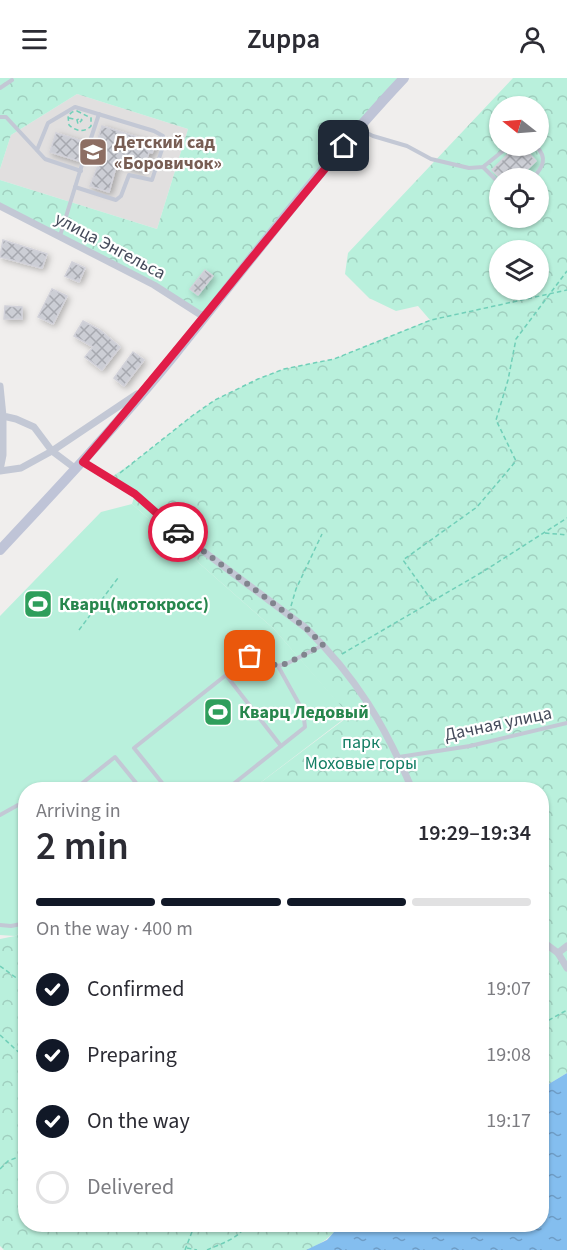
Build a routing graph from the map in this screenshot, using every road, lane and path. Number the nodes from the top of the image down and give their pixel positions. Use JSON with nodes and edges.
{"nodes":[{"id":1,"x":404,"y":78,"type":"edge"},
{"id":2,"x":12,"y":80,"type":"dead end"},
{"id":3,"x":0,"y":88,"type":"edge"},
{"id":4,"x":99,"y":114,"type":"junction"},
{"id":5,"x":0,"y":117,"type":"edge"},
{"id":6,"x":68,"y":117,"type":"junction"},
{"id":7,"x":76,"y":120,"type":"junction"},
{"id":8,"x":78,"y":124,"type":"junction"},
{"id":9,"x":359,"y":128,"type":"junction"},
{"id":10,"x":76,"y":129,"type":"junction"},
{"id":11,"x":88,"y":147,"type":"dead end"},
{"id":12,"x":37,"y":150,"type":"junction"},
{"id":13,"x":86,"y":155,"type":"dead end"},
{"id":14,"x":496,"y":156,"type":"edge"},
{"id":15,"x":483,"y":166,"type":"junction"},
{"id":16,"x":81,"y":171,"type":"junction"},
{"id":17,"x":489,"y":172,"type":"edge"},
{"id":18,"x":75,"y":187,"type":"junction"},
{"id":19,"x":0,"y":206,"type":"edge"},
{"id":20,"x":60,"y":237,"type":"junction"},
{"id":21,"x":567,"y":271,"type":"edge"},
{"id":22,"x":567,"y":290,"type":"edge"},
{"id":23,"x":549,"y":294,"type":"joint"},
{"id":24,"x":522,"y":300,"type":"edge"},
{"id":25,"x":545,"y":300,"type":"edge"},
{"id":26,"x":204,"y":317,"type":"junction"},
{"id":27,"x":0,"y":386,"type":"edge"},
{"id":28,"x":148,"y":386,"type":"junction"},
{"id":29,"x":3,"y":416,"type":"junction"},
{"id":30,"x":52,"y":451,"type":"junction"},
{"id":31,"x":80,"y":465,"type":"junction"},
{"id":32,"x":0,"y":470,"type":"edge"},
{"id":33,"x":110,"y":478,"type":"junction"},
{"id":34,"x":567,"y":518,"type":"edge"},
{"id":35,"x":544,"y":533,"type":"junction"},
{"id":36,"x":322,"y":534,"type":"dead end"},
{"id":37,"x":567,"y":535,"type":"edge"},
{"id":38,"x":0,"y":550,"type":"edge"},
{"id":39,"x":118,"y":578,"type":"dead end"},
{"id":40,"x":432,"y":601,"type":"junction"},
{"id":41,"x":288,"y":615,"type":"junction"},
{"id":42,"x":79,"y":630,"type":"dead end"},
{"id":43,"x":323,"y":645,"type":"junction"},
{"id":44,"x":334,"y":658,"type":"junction"},
{"id":45,"x":278,"y":666,"type":"junction"},
{"id":46,"x":226,"y":675,"type":"junction"},
{"id":47,"x":567,"y":723,"type":"edge"},
{"id":48,"x":281,"y":746,"type":"junction"},
{"id":49,"x":399,"y":757,"type":"junction"},
{"id":50,"x":84,"y":782,"type":"edge"},
{"id":51,"x":135,"y":782,"type":"edge"},
{"id":52,"x":161,"y":782,"type":"edge"},
{"id":53,"x":236,"y":782,"type":"edge"},
{"id":54,"x":409,"y":782,"type":"edge"},
{"id":55,"x":18,"y":805,"type":"dead end"},
{"id":56,"x":0,"y":815,"type":"edge"},
{"id":57,"x":0,"y":925,"type":"edge"},
{"id":58,"x":18,"y":925,"type":"edge"},
{"id":59,"x":549,"y":946,"type":"edge"},
{"id":60,"x":567,"y":946,"type":"edge"},
{"id":61,"x":558,"y":953,"type":"junction"},
{"id":62,"x":0,"y":966,"type":"edge"},
{"id":63,"x":567,"y":968,"type":"edge"},
{"id":64,"x":18,"y":979,"type":"edge"},
{"id":65,"x":566,"y":1012,"type":"edge"},
{"id":66,"x":549,"y":1020,"type":"edge"},
{"id":67,"x":0,"y":1035,"type":"edge"},
{"id":68,"x":18,"y":1052,"type":"edge"},
{"id":69,"x":18,"y":1157,"type":"edge"},
{"id":70,"x":0,"y":1169,"type":"edge"},
{"id":71,"x":192,"y":1232,"type":"edge"},
{"id":72,"x":240,"y":1232,"type":"edge"},
{"id":73,"x":186,"y":1249,"type":"edge"},
{"id":74,"x":197,"y":1250,"type":"edge"},
{"id":75,"x":207,"y":1250,"type":"edge"}],
"edges":[{"from":1,"to":9,"type":"main road"},
{"from":2,"to":3,"type":"lane"},
{"from":4,"to":11,"type":"lane"},
{"from":4,"to":12,"type":"lane"},
{"from":4,"to":18,"type":"lane"},
{"from":5,"to":12,"type":"lane"},
{"from":6,"to":7,"type":"path"},
{"from":6,"to":10,"type":"path"},
{"from":6,"to":10,"type":"path"},
{"from":7,"to":8,"type":"path"},
{"from":7,"to":8,"type":"path"},
{"from":8,"to":10,"type":"path"},
{"from":9,"to":15,"type":"lane"},
{"from":9,"to":26,"type":"main road"},
{"from":12,"to":16,"type":"lane"},
{"from":13,"to":16,"type":"lane"},
{"from":14,"to":15,"type":"lane"},
{"from":15,"to":17,"type":"lane"},
{"from":16,"to":18,"type":"lane"},
{"from":18,"to":20,"type":"lane"},
{"from":19,"to":20,"type":"street","name":"улица Энгельса"},
{"from":20,"to":26,"type":"street","name":"улица Энгельса"},
{"from":21,"to":23,"type":"path"},
{"from":22,"to":23,"type":"path"},
{"from":24,"to":33,"type":"path"},
{"from":25,"to":40,"type":"path"},
{"from":26,"to":28,"type":"main road"},
{"from":27,"to":29,"type":"street"},
{"from":28,"to":30,"type":"street"},
{"from":28,"to":31,"type":"main road"},
{"from":29,"to":30,"type":"street"},
{"from":29,"to":32,"type":"street"},
{"from":30,"to":31,"type":"street"},
{"from":30,"to":32,"type":"street"},
{"from":31,"to":33,"type":"street"},
{"from":31,"to":38,"type":"main road"},
{"from":33,"to":41,"type":"street"},
{"from":34,"to":35,"type":"path"},
{"from":35,"to":37,"type":"path"},
{"from":35,"to":40,"type":"path"},
{"from":36,"to":41,"type":"path"},
{"from":39,"to":42,"type":"path"},
{"from":40,"to":44,"type":"path"},
{"from":41,"to":43,"type":"street"},
{"from":43,"to":44,"type":"street"},
{"from":43,"to":45,"type":"lane"},
{"from":44,"to":49,"type":"street"},
{"from":45,"to":46,"type":"lane"},
{"from":45,"to":48,"type":"lane"},
{"from":46,"to":48,"type":"lane"},
{"from":46,"to":52,"type":"lane"},
{"from":47,"to":49,"type":"lane","name":"Дачная улица"},
{"from":48,"to":53,"type":"lane"},
{"from":49,"to":54,"type":"street"},
{"from":50,"to":51,"type":"lane"},
{"from":55,"to":56,"type":"lane"},
{"from":57,"to":58,"type":"lane"},
{"from":59,"to":61,"type":"street"},
{"from":60,"to":61,"type":"street"},
{"from":61,"to":63,"type":"street"},
{"from":62,"to":64,"type":"path"},
{"from":65,"to":66,"type":"path"},
{"from":67,"to":68,"type":"path"},
{"from":69,"to":70,"type":"path"},
{"from":71,"to":73,"type":"path"},
{"from":72,"to":75,"type":"path"},
{"from":73,"to":74,"type":"path"}]}
